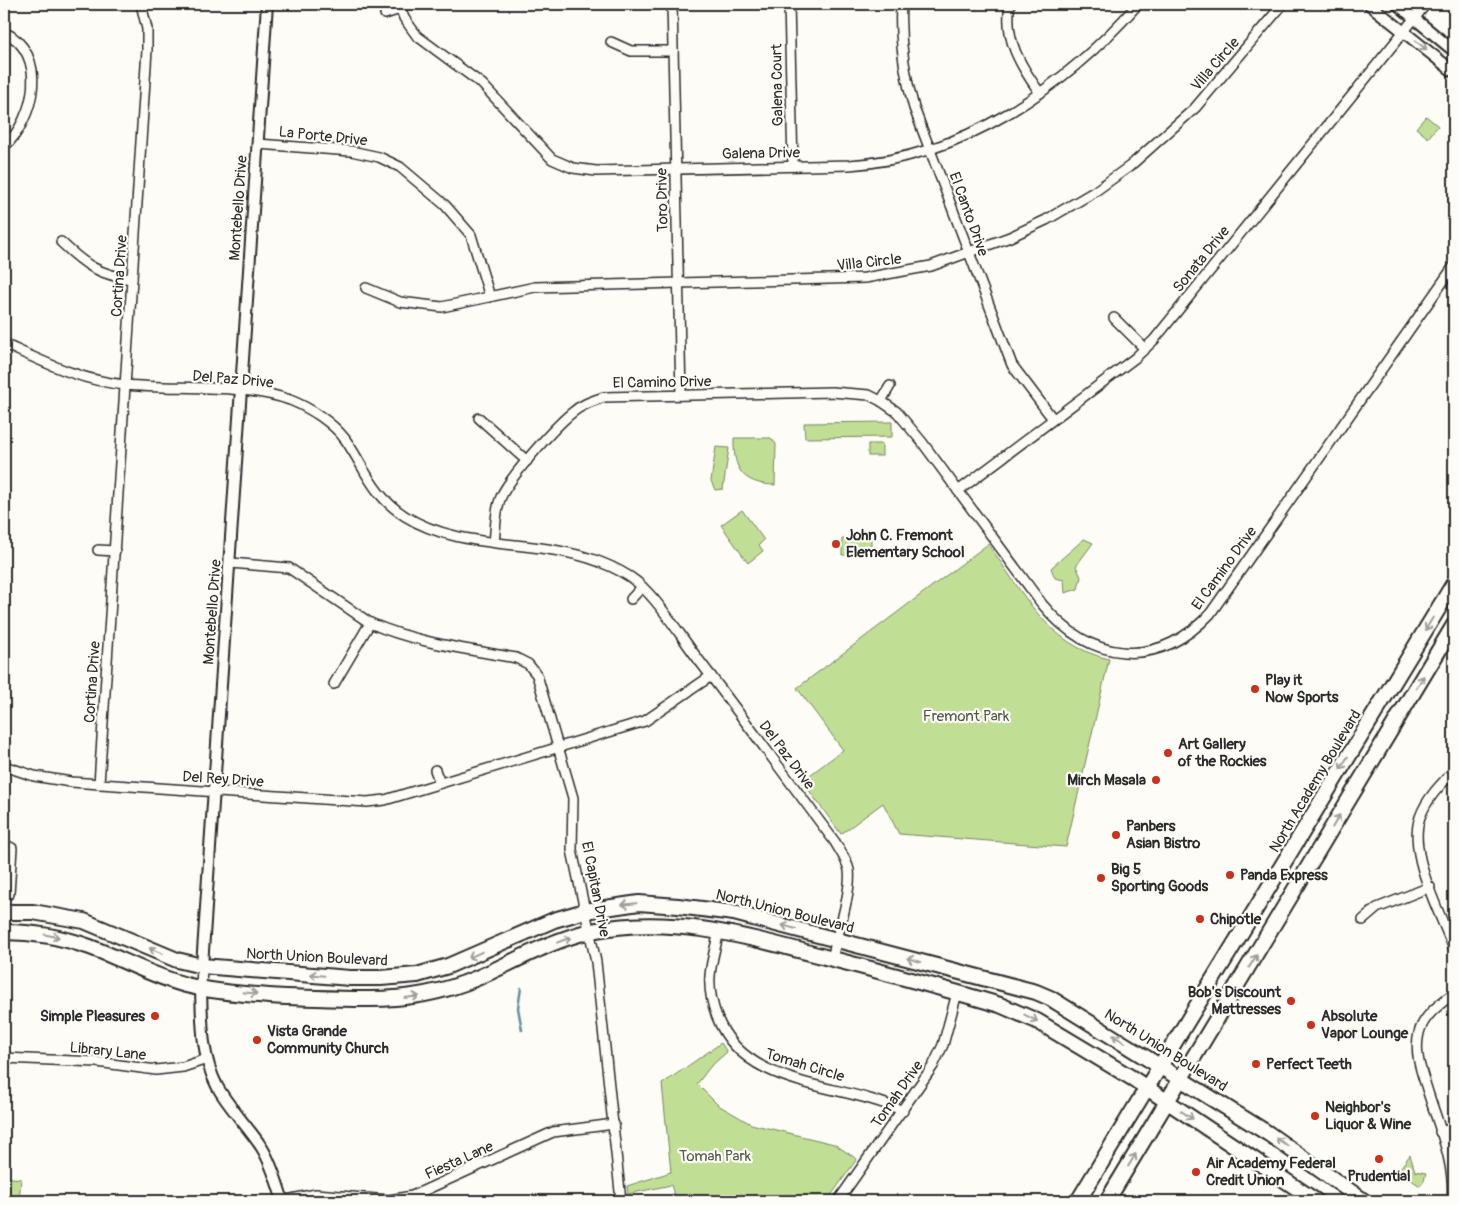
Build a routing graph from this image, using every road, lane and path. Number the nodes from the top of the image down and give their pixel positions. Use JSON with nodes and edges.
{"nodes":[{"id":1,"x":141,"y":4,"type":"edge"},
{"id":2,"x":267,"y":4,"type":"edge"},
{"id":3,"x":672,"y":4,"type":"edge"},
{"id":4,"x":789,"y":4,"type":"edge"},
{"id":5,"x":901,"y":4,"type":"edge"},
{"id":6,"x":1010,"y":4,"type":"edge"},
{"id":7,"x":1138,"y":4,"type":"edge"},
{"id":8,"x":1283,"y":4,"type":"edge"},
{"id":9,"x":1369,"y":4,"type":"edge"},
{"id":10,"x":1397,"y":4,"type":"edge"},
{"id":11,"x":1426,"y":4,"type":"edge"},
{"id":12,"x":399,"y":6,"type":"edge"},
{"id":13,"x":385,"y":14,"type":"dead end"},
{"id":14,"x":1415,"y":18,"type":"junction"},
{"id":15,"x":4,"y":32,"type":"edge"},
{"id":16,"x":1404,"y":32,"type":"junction"},
{"id":17,"x":611,"y":42,"type":"dead end"},
{"id":18,"x":673,"y":51,"type":"junction"},
{"id":19,"x":1454,"y":51,"type":"edge"},
{"id":20,"x":1454,"y":72,"type":"edge"},
{"id":21,"x":1040,"y":93,"type":"junction"},
{"id":22,"x":258,"y":144,"type":"junction"},
{"id":23,"x":4,"y":147,"type":"edge"},
{"id":24,"x":931,"y":150,"type":"junction"},
{"id":25,"x":793,"y":166,"type":"junction"},
{"id":26,"x":675,"y":169,"type":"junction"},
{"id":27,"x":61,"y":242,"type":"dead end"},
{"id":28,"x":969,"y":254,"type":"junction"},
{"id":29,"x":1454,"y":266,"type":"edge"},
{"id":30,"x":132,"y":279,"type":"junction"},
{"id":31,"x":678,"y":283,"type":"junction"},
{"id":32,"x":366,"y":288,"type":"dead end"},
{"id":33,"x":490,"y":297,"type":"junction"},
{"id":34,"x":1114,"y":318,"type":"dead end"},
{"id":35,"x":4,"y":344,"type":"edge"},
{"id":36,"x":1145,"y":349,"type":"junction"},
{"id":37,"x":125,"y":385,"type":"junction"},
{"id":38,"x":890,"y":386,"type":"dead end"},
{"id":39,"x":241,"y":391,"type":"junction"},
{"id":40,"x":680,"y":395,"type":"junction"},
{"id":41,"x":881,"y":400,"type":"junction"},
{"id":42,"x":479,"y":418,"type":"dead end"},
{"id":43,"x":1053,"y":419,"type":"junction"},
{"id":44,"x":527,"y":461,"type":"junction"},
{"id":45,"x":958,"y":491,"type":"junction"},
{"id":46,"x":494,"y":542,"type":"junction"},
{"id":47,"x":98,"y":550,"type":"dead end"},
{"id":48,"x":114,"y":551,"type":"junction"},
{"id":49,"x":231,"y":563,"type":"junction"},
{"id":50,"x":1454,"y":583,"type":"edge"},
{"id":51,"x":642,"y":587,"type":"junction"},
{"id":52,"x":631,"y":599,"type":"dead end"},
{"id":53,"x":370,"y":622,"type":"junction"},
{"id":54,"x":1454,"y":625,"type":"edge"},
{"id":55,"x":711,"y":676,"type":"junction"},
{"id":56,"x":334,"y":684,"type":"dead end"},
{"id":57,"x":559,"y":747,"type":"junction"},
{"id":58,"x":4,"y":766,"type":"edge"},
{"id":59,"x":435,"y":770,"type":"dead end"},
{"id":60,"x":1454,"y":771,"type":"edge"},
{"id":61,"x":440,"y":783,"type":"junction"},
{"id":62,"x":99,"y":784,"type":"junction"},
{"id":63,"x":214,"y":792,"type":"junction"},
{"id":64,"x":4,"y":844,"type":"edge"},
{"id":65,"x":1430,"y":888,"type":"junction"},
{"id":66,"x":9,"y":894,"type":"dead end"},
{"id":67,"x":585,"y":911,"type":"junction"},
{"id":68,"x":4,"y":912,"type":"edge"},
{"id":69,"x":1363,"y":920,"type":"dead end"},
{"id":70,"x":590,"y":931,"type":"junction"},
{"id":71,"x":719,"y":931,"type":"junction"},
{"id":72,"x":4,"y":932,"type":"edge"},
{"id":73,"x":836,"y":940,"type":"junction"},
{"id":74,"x":1454,"y":949,"type":"edge"},
{"id":75,"x":832,"y":958,"type":"junction"},
{"id":76,"x":202,"y":966,"type":"junction"},
{"id":77,"x":201,"y":988,"type":"junction"},
{"id":78,"x":957,"y":993,"type":"junction"},
{"id":79,"x":1454,"y":993,"type":"edge"},
{"id":80,"x":4,"y":1058,"type":"edge"},
{"id":81,"x":207,"y":1060,"type":"junction"},
{"id":82,"x":1161,"y":1065,"type":"junction"},
{"id":83,"x":1182,"y":1078,"type":"junction"},
{"id":84,"x":1146,"y":1088,"type":"junction"},
{"id":85,"x":1167,"y":1102,"type":"junction"},
{"id":86,"x":903,"y":1111,"type":"junction"},
{"id":87,"x":614,"y":1124,"type":"junction"},
{"id":88,"x":1454,"y":1128,"type":"edge"},
{"id":89,"x":1440,"y":1132,"type":"junction"},
{"id":90,"x":282,"y":1201,"type":"edge"},
{"id":91,"x":621,"y":1201,"type":"edge"},
{"id":92,"x":838,"y":1201,"type":"edge"},
{"id":93,"x":1078,"y":1201,"type":"edge"},
{"id":94,"x":1107,"y":1201,"type":"edge"},
{"id":95,"x":1316,"y":1201,"type":"edge"},
{"id":96,"x":1364,"y":1201,"type":"edge"},
{"id":97,"x":1452,"y":1201,"type":"edge"}],
"edges":[{"from":1,"to":30,"type":"street","name":"Cortina Drive"},
{"from":2,"to":22,"type":"street","name":"Montebello Drive"},
{"from":3,"to":18,"type":"street","name":"Toro Drive"},
{"from":4,"to":25,"type":"street","name":"Galena Court"},
{"from":5,"to":24,"type":"street","name":"El Canto Drive"},
{"from":6,"to":21,"type":"street"},
{"from":7,"to":21,"type":"street","name":"Galena Drive"},
{"from":8,"to":28,"type":"street","name":"Villa Circle"},
{"from":9,"to":16,"type":"street"},
{"from":10,"to":14,"type":"street"},
{"from":11,"to":14,"type":"street","name":"Sonata Drive"},
{"from":12,"to":13,"type":"street","name":"Galena Drive"},
{"from":12,"to":26,"type":"street","name":"Galena Drive"},
{"from":14,"to":16,"type":"street","name":"Sonata Drive"},
{"from":14,"to":19,"type":"street"},
{"from":15,"to":23,"type":"street"},
{"from":16,"to":20,"type":"street","one_way":true},
{"from":16,"to":36,"type":"street","name":"Sonata Drive"},
{"from":17,"to":18,"type":"street"},
{"from":18,"to":26,"type":"street","name":"Toro Drive"},
{"from":21,"to":24,"type":"street","name":"Galena Drive"},
{"from":22,"to":33,"type":"street","name":"La Porte Drive"},
{"from":22,"to":39,"type":"street","name":"Montebello Drive"},
{"from":24,"to":25,"type":"street","name":"Galena Drive"},
{"from":24,"to":28,"type":"street","name":"El Canto Drive"},
{"from":25,"to":26,"type":"street","name":"Galena Drive"},
{"from":26,"to":31,"type":"street","name":"Toro Drive"},
{"from":27,"to":30,"type":"street"},
{"from":28,"to":31,"type":"street","name":"Villa Circle"},
{"from":28,"to":43,"type":"street","name":"El Canto Drive"},
{"from":29,"to":45,"type":"street","name":"El Camino Drive"},
{"from":30,"to":37,"type":"street","name":"Cortina Drive"},
{"from":31,"to":33,"type":"street","name":"Villa Circle"},
{"from":31,"to":40,"type":"street","name":"Toro Drive"},
{"from":32,"to":33,"type":"street","name":"Villa Circle"},
{"from":34,"to":36,"type":"street"},
{"from":35,"to":37,"type":"street","name":"Del Paz Drive"},
{"from":36,"to":43,"type":"street","name":"Sonata Drive"},
{"from":37,"to":39,"type":"street","name":"Del Paz Drive"},
{"from":37,"to":48,"type":"street","name":"Cortina Drive"},
{"from":38,"to":41,"type":"street"},
{"from":39,"to":46,"type":"street","name":"Del Paz Drive"},
{"from":39,"to":49,"type":"street","name":"Montebello Drive"},
{"from":40,"to":41,"type":"street","name":"El Camino Drive"},
{"from":40,"to":44,"type":"street","name":"El Camino Drive"},
{"from":41,"to":45,"type":"street","name":"El Camino Drive"},
{"from":42,"to":44,"type":"street"},
{"from":43,"to":45,"type":"street","name":"Sonata Drive"},
{"from":44,"to":46,"type":"street","name":"El Camino Drive"},
{"from":46,"to":51,"type":"street","name":"Del Paz Drive"},
{"from":47,"to":48,"type":"street"},
{"from":48,"to":62,"type":"street","name":"Cortina Drive"},
{"from":49,"to":53,"type":"street","name":"El Capitan Drive"},
{"from":49,"to":63,"type":"street","name":"Montebello Drive"},
{"from":50,"to":82,"type":"main road","name":"North Academy Boulevard","one_way":true},
{"from":51,"to":52,"type":"street"},
{"from":51,"to":55,"type":"street","name":"Del Paz Drive"},
{"from":53,"to":56,"type":"street"},
{"from":53,"to":57,"type":"street","name":"El Capitan Drive"},
{"from":83,"to":54,"type":"main road","one_way":true},
{"from":55,"to":57,"type":"street","name":"Del Rey Drive"},
{"from":55,"to":73,"type":"street","name":"Del Paz Drive"},
{"from":57,"to":61,"type":"street","name":"Del Rey Drive"},
{"from":57,"to":67,"type":"street","name":"El Capitan Drive"},
{"from":58,"to":62,"type":"street","name":"Del Rey Drive"},
{"from":59,"to":61,"type":"street"},
{"from":60,"to":65,"type":"street"},
{"from":61,"to":63,"type":"street","name":"Del Rey Drive"},
{"from":62,"to":63,"type":"street","name":"Del Rey Drive"},
{"from":63,"to":76,"type":"street","name":"Montebello Drive"},
{"from":64,"to":66,"type":"street"},
{"from":65,"to":69,"type":"street"},
{"from":65,"to":74,"type":"street"},
{"from":67,"to":70,"type":"street","name":"El Capitan Drive"},
{"from":73,"to":67,"type":"main road","name":"North Union Boulevard","one_way":true},
{"from":67,"to":76,"type":"main road","name":"North Union Boulevard","one_way":true},
{"from":76,"to":68,"type":"main road","name":"North Union Boulevard","one_way":true},
{"from":70,"to":71,"type":"main road"},
{"from":77,"to":70,"type":"main road","one_way":true},
{"from":70,"to":87,"type":"street","name":"El Capitan Drive"},
{"from":71,"to":75,"type":"main road"},
{"from":71,"to":86,"type":"street","name":"Tomah Circle"},
{"from":72,"to":77,"type":"main road","one_way":true},
{"from":73,"to":75,"type":"street","name":"Del Paz Drive"},
{"from":82,"to":73,"type":"main road","name":"North Union Boulevard","one_way":true},
{"from":75,"to":78,"type":"main road"},
{"from":76,"to":77,"type":"street","name":"Montebello Drive"},
{"from":77,"to":81,"type":"street","name":"Montebello Drive"},
{"from":78,"to":84,"type":"main road","one_way":true},
{"from":78,"to":86,"type":"street","name":"Tomah Drive"},
{"from":79,"to":89,"type":"street"},
{"from":80,"to":81,"type":"street","name":"Library Lane"},
{"from":81,"to":90,"type":"street","name":"Montebello Drive"},
{"from":82,"to":83,"type":"main road","name":"North Union Boulevard"},
{"from":82,"to":84,"type":"main road","name":"North Academy Boulevard"},
{"from":83,"to":85,"type":"main road"},
{"from":96,"to":83,"type":"main road","name":"North Union Boulevard","one_way":true},
{"from":84,"to":85,"type":"main road"},
{"from":84,"to":93,"type":"main road","name":"North Academy Boulevard"},
{"from":94,"to":85,"type":"main road","one_way":true},
{"from":85,"to":95,"type":"main road","one_way":true},
{"from":86,"to":92,"type":"street","name":"Tomah Drive"},
{"from":87,"to":90,"type":"street","name":"Fiesta Lane"},
{"from":87,"to":91,"type":"street","name":"El Capitan Drive"},
{"from":88,"to":89,"type":"street"},
{"from":89,"to":97,"type":"street"}]}
